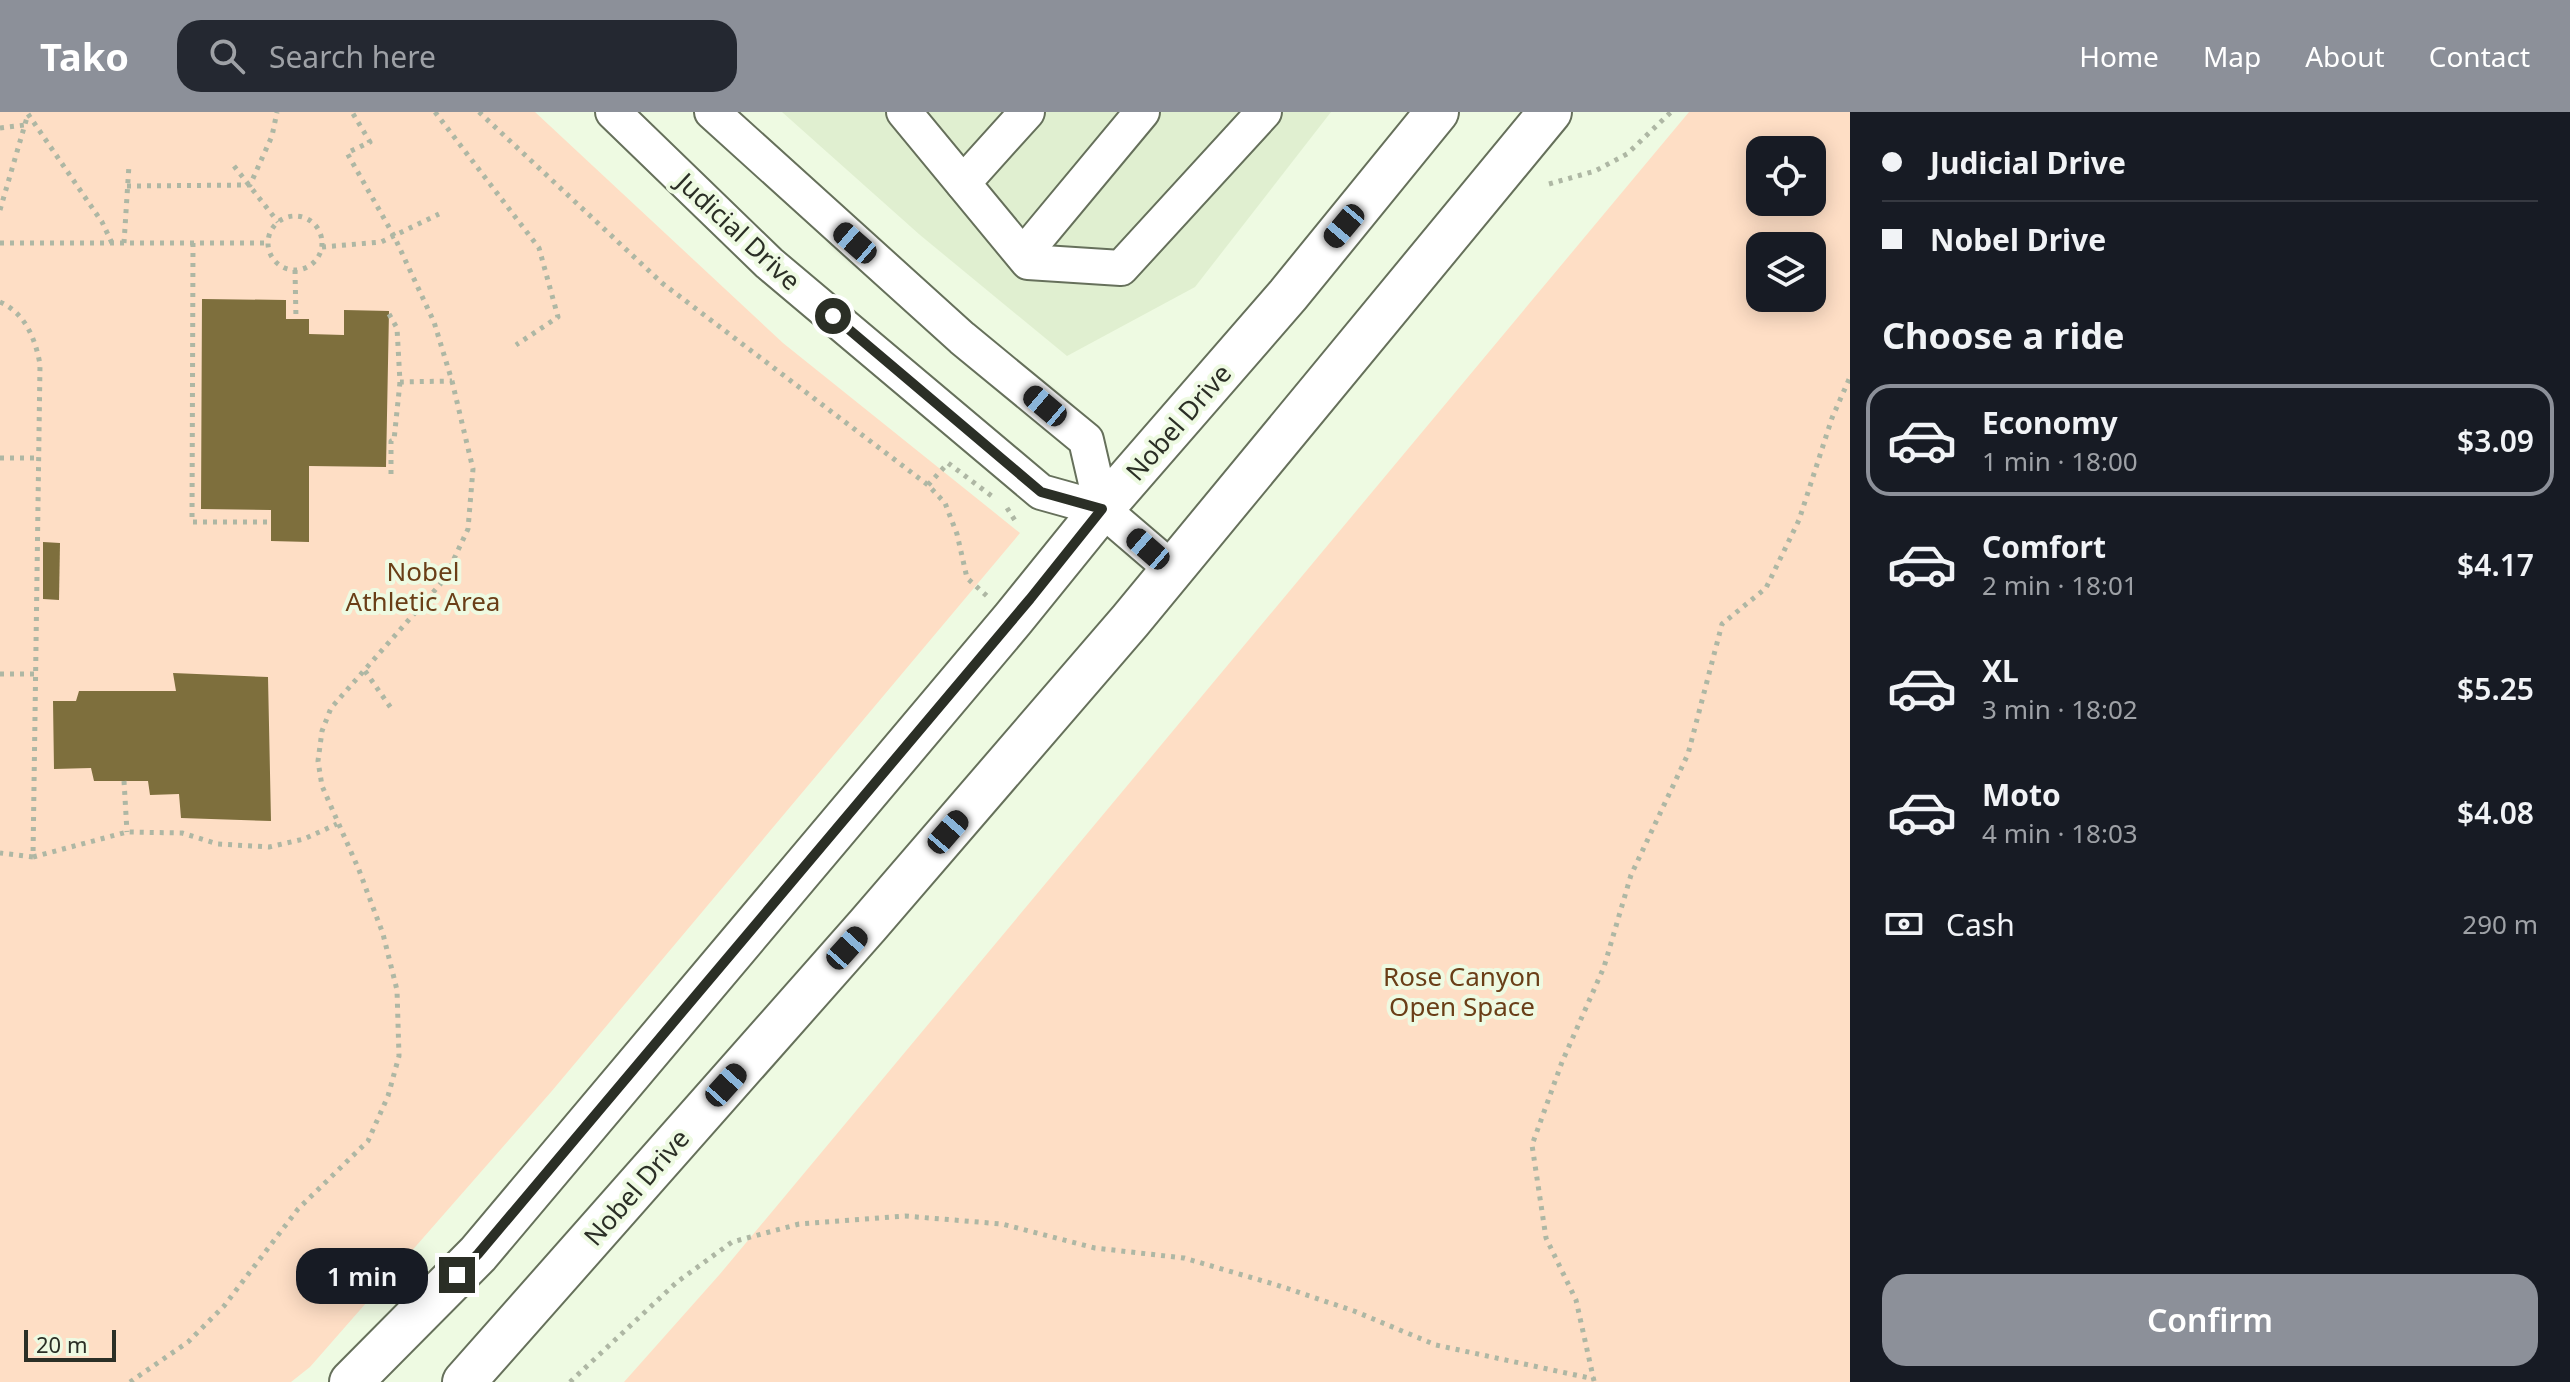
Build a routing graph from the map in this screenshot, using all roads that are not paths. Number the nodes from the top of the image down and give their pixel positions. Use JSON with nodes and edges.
{"nodes":[{"id":1,"x":613,"y":112,"type":"edge"},
{"id":2,"x":712,"y":112,"type":"edge"},
{"id":3,"x":904,"y":112,"type":"edge"},
{"id":4,"x":1027,"y":112,"type":"edge"},
{"id":5,"x":1142,"y":112,"type":"edge"},
{"id":6,"x":1264,"y":112,"type":"edge"},
{"id":7,"x":1437,"y":112,"type":"edge"},
{"id":8,"x":1550,"y":112,"type":"edge"},
{"id":9,"x":963,"y":183,"type":"junction"},
{"id":10,"x":1023,"y":255,"type":"junction"},
{"id":11,"x":1102,"y":509,"type":"junction"},
{"id":12,"x":1172,"y":569,"type":"junction"},
{"id":13,"x":351,"y":1382,"type":"edge"},
{"id":14,"x":464,"y":1382,"type":"edge"}],
"edges":[{"from":1,"to":11,"type":"street","name":"Judicial Drive"},
{"from":2,"to":11,"type":"street"},
{"from":3,"to":9,"type":"street"},
{"from":4,"to":9,"type":"street"},
{"from":5,"to":10,"type":"street"},
{"from":6,"to":10,"type":"street"},
{"from":7,"to":11,"type":"main road","name":"Nobel Drive"},
{"from":8,"to":12,"type":"main road","name":"Nobel Drive"},
{"from":9,"to":10,"type":"street"},
{"from":11,"to":12,"type":"street","name":"Judicial Drive"},
{"from":11,"to":13,"type":"main road","name":"Nobel Drive"},
{"from":12,"to":14,"type":"main road","name":"Nobel Drive"}]}
